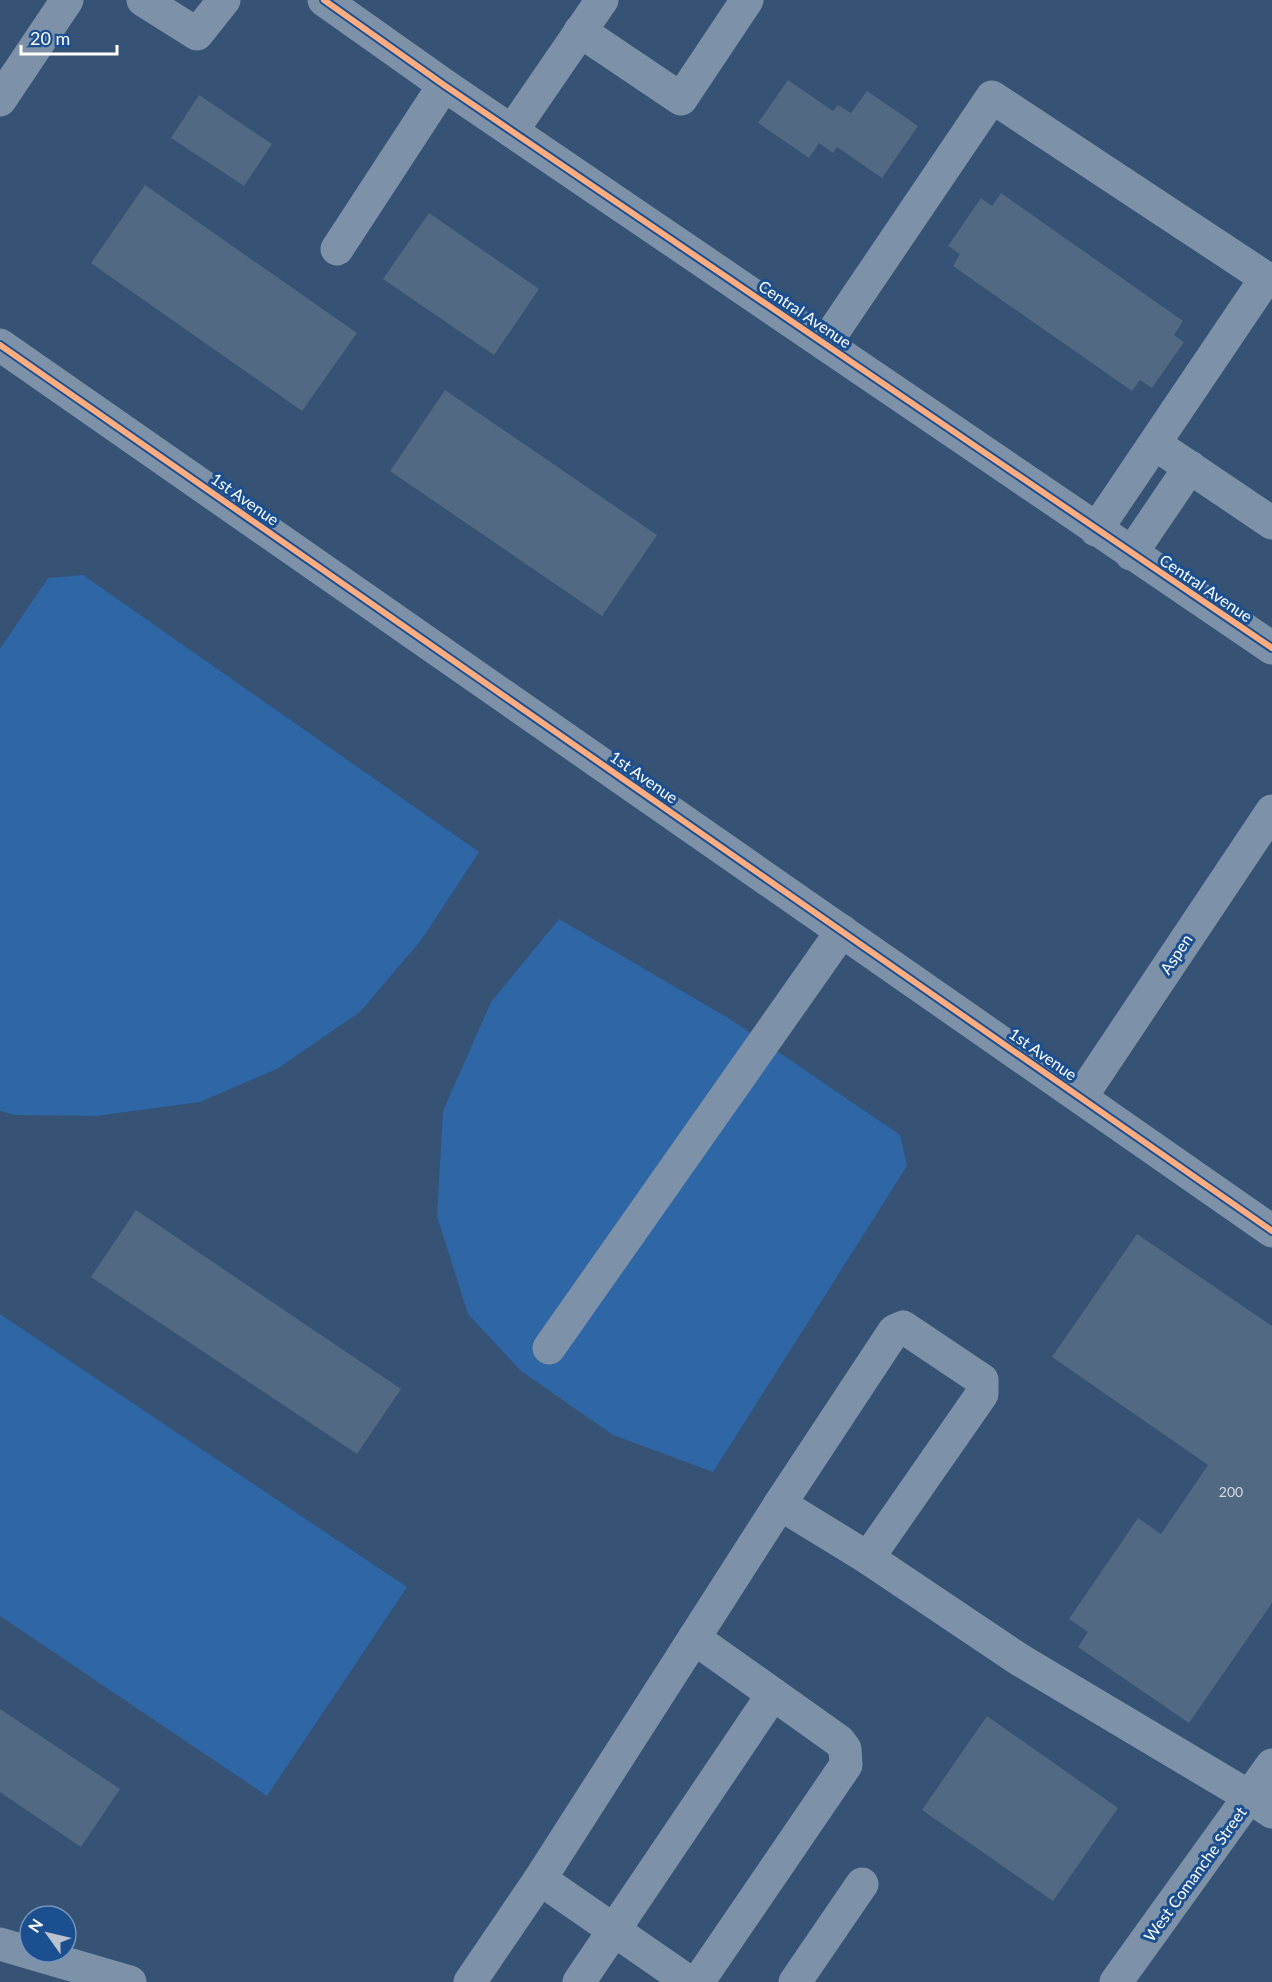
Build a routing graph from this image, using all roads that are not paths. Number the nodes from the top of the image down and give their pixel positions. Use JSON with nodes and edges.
{"nodes":[{"id":1,"x":67,"y":0,"type":"edge"},
{"id":2,"x":143,"y":0,"type":"edge"},
{"id":3,"x":224,"y":0,"type":"edge"},
{"id":4,"x":324,"y":0,"type":"edge"},
{"id":5,"x":602,"y":0,"type":"edge"},
{"id":6,"x":747,"y":0,"type":"edge"},
{"id":7,"x":580,"y":32,"type":"junction"},
{"id":8,"x":444,"y":85,"type":"junction"},
{"id":9,"x":0,"y":100,"type":"edge"},
{"id":10,"x":512,"y":131,"type":"junction"},
{"id":11,"x":337,"y":249,"type":"dead end"},
{"id":12,"x":825,"y":344,"type":"junction"},
{"id":13,"x":0,"y":345,"type":"edge"},
{"id":14,"x":1155,"y":444,"type":"junction"},
{"id":15,"x":1190,"y":467,"type":"junction"},
{"id":16,"x":1272,"y":522,"type":"edge"},
{"id":17,"x":1096,"y":530,"type":"junction"},
{"id":18,"x":1131,"y":554,"type":"junction"},
{"id":19,"x":1272,"y":648,"type":"edge"},
{"id":20,"x":1272,"y":811,"type":"edge"},
{"id":21,"x":842,"y":931,"type":"junction"},
{"id":22,"x":1081,"y":1097,"type":"junction"},
{"id":23,"x":1272,"y":1231,"type":"edge"},
{"id":24,"x":549,"y":1348,"type":"dead end"},
{"id":25,"x":780,"y":1504,"type":"junction"},
{"id":26,"x":868,"y":1558,"type":"junction"},
{"id":27,"x":694,"y":1638,"type":"junction"},
{"id":28,"x":773,"y":1694,"type":"junction"},
{"id":29,"x":1272,"y":1765,"type":"edge"},
{"id":30,"x":1261,"y":1805,"type":"edge"},
{"id":31,"x":540,"y":1879,"type":"junction"},
{"id":32,"x":862,"y":1884,"type":"dead end"},
{"id":33,"x":614,"y":1930,"type":"junction"},
{"id":34,"x":0,"y":1944,"type":"edge"},
{"id":35,"x":130,"y":1982,"type":"edge"},
{"id":36,"x":470,"y":1982,"type":"edge"},
{"id":37,"x":579,"y":1982,"type":"edge"},
{"id":38,"x":689,"y":1982,"type":"edge"},
{"id":39,"x":698,"y":1982,"type":"edge"},
{"id":40,"x":795,"y":1982,"type":"edge"},
{"id":41,"x":1116,"y":1982,"type":"edge"}],
"edges":[{"from":1,"to":9,"type":"street"},
{"from":2,"to":3,"type":"street"},
{"from":4,"to":8,"type":"street","name":"Central Avenue"},
{"from":5,"to":7,"type":"street"},
{"from":6,"to":7,"type":"street"},
{"from":7,"to":10,"type":"street"},
{"from":8,"to":10,"type":"street","name":"Central Avenue"},
{"from":8,"to":11,"type":"street"},
{"from":10,"to":12,"type":"street","name":"Central Avenue"},
{"from":12,"to":14,"type":"street"},
{"from":12,"to":17,"type":"street","name":"Central Avenue"},
{"from":13,"to":21,"type":"street","name":"1st Avenue"},
{"from":14,"to":15,"type":"street"},
{"from":14,"to":17,"type":"street"},
{"from":15,"to":16,"type":"street"},
{"from":15,"to":18,"type":"street"},
{"from":17,"to":18,"type":"street","name":"Central Avenue"},
{"from":18,"to":19,"type":"street","name":"Central Avenue"},
{"from":20,"to":22,"type":"street","name":"Aspen"},
{"from":21,"to":22,"type":"street","name":"1st Avenue"},
{"from":21,"to":24,"type":"street"},
{"from":22,"to":23,"type":"street","name":"1st Avenue"},
{"from":25,"to":26,"type":"street"},
{"from":25,"to":26,"type":"street"},
{"from":25,"to":27,"type":"street"},
{"from":26,"to":30,"type":"street"},
{"from":27,"to":28,"type":"street"},
{"from":27,"to":31,"type":"street"},
{"from":28,"to":33,"type":"street"},
{"from":28,"to":39,"type":"street"},
{"from":29,"to":30,"type":"street","name":"West Comanche Street"},
{"from":30,"to":41,"type":"street","name":"West Comanche Street"},
{"from":31,"to":33,"type":"street"},
{"from":31,"to":36,"type":"street"},
{"from":32,"to":40,"type":"street"},
{"from":33,"to":37,"type":"street"},
{"from":33,"to":38,"type":"street"},
{"from":34,"to":35,"type":"street"}]}
